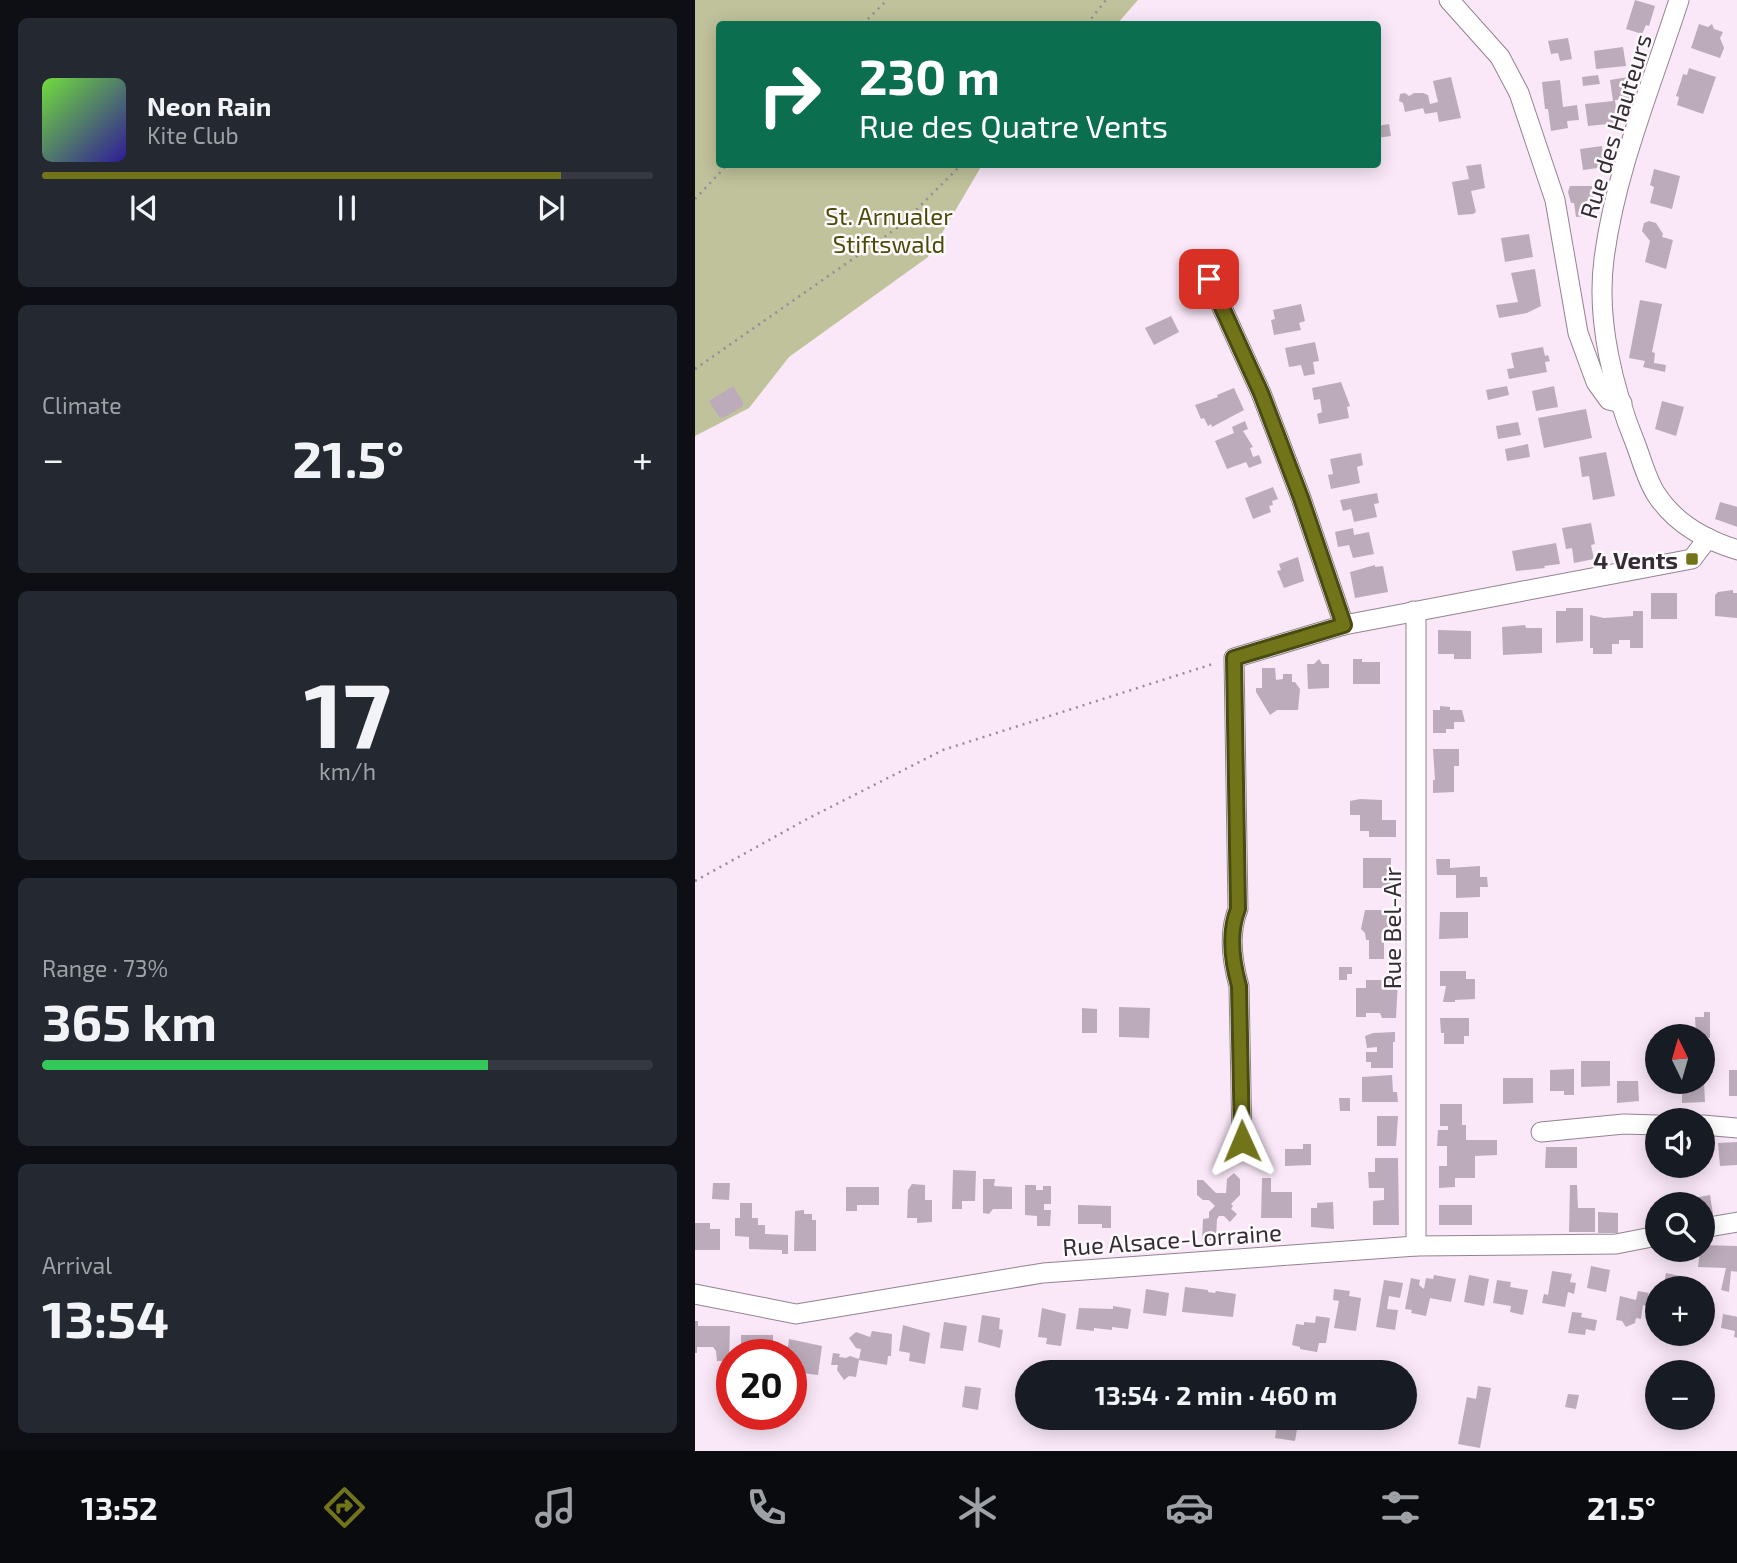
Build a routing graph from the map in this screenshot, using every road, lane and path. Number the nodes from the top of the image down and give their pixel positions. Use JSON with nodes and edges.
{"nodes":[{"id":1,"x":887,"y":0,"type":"edge"},
{"id":2,"x":1106,"y":0,"type":"edge"},
{"id":3,"x":1449,"y":0,"type":"edge"},
{"id":4,"x":1679,"y":0,"type":"edge"},
{"id":5,"x":866,"y":21,"type":"edge"},
{"id":6,"x":1089,"y":21,"type":"edge"},
{"id":7,"x":724,"y":168,"type":"edge"},
{"id":8,"x":958,"y":168,"type":"edge"},
{"id":9,"x":695,"y":199,"type":"edge"},
{"id":10,"x":1209,"y":279,"type":"dead end"},
{"id":11,"x":695,"y":369,"type":"edge"},
{"id":12,"x":1622,"y":403,"type":"junction"},
{"id":13,"x":1708,"y":538,"type":"junction"},
{"id":14,"x":1737,"y":550,"type":"edge"},
{"id":15,"x":1413,"y":611,"type":"junction"},
{"id":16,"x":1344,"y":625,"type":"junction"},
{"id":17,"x":1234,"y":658,"type":"junction"},
{"id":18,"x":695,"y":881,"type":"edge"},
{"id":19,"x":1645,"y":1125,"type":"edge"},
{"id":20,"x":1715,"y":1126,"type":"edge"},
{"id":21,"x":1737,"y":1128,"type":"edge"},
{"id":22,"x":1541,"y":1132,"type":"dead end"},
{"id":23,"x":1242,"y":1141,"type":"dead end"},
{"id":24,"x":1737,"y":1222,"type":"edge"},
{"id":25,"x":1715,"y":1226,"type":"edge"},
{"id":26,"x":1645,"y":1238,"type":"edge"},
{"id":27,"x":1416,"y":1246,"type":"junction"},
{"id":28,"x":695,"y":1294,"type":"edge"}],
"edges":[{"from":1,"to":5,"type":"path"},
{"from":2,"to":6,"type":"path"},
{"from":3,"to":12,"type":"street"},
{"from":4,"to":12,"type":"street","name":"Rue des Hauteurs"},
{"from":7,"to":9,"type":"path"},
{"from":8,"to":11,"type":"path"},
{"from":10,"to":16,"type":"street"},
{"from":12,"to":13,"type":"street","name":"Rue des Hauteurs"},
{"from":13,"to":14,"type":"street","name":"Rue des Hauteurs"},
{"from":13,"to":15,"type":"street"},
{"from":15,"to":16,"type":"street"},
{"from":15,"to":27,"type":"street","name":"Rue Bel-Air"},
{"from":16,"to":17,"type":"street"},
{"from":17,"to":18,"type":"path"},
{"from":17,"to":23,"type":"street"},
{"from":19,"to":22,"type":"street"},
{"from":20,"to":21,"type":"street"},
{"from":24,"to":25,"type":"street"},
{"from":26,"to":27,"type":"street","name":"Rue Alsace-Lorraine"},
{"from":27,"to":28,"type":"street","name":"Rue Alsace-Lorraine"}]}
